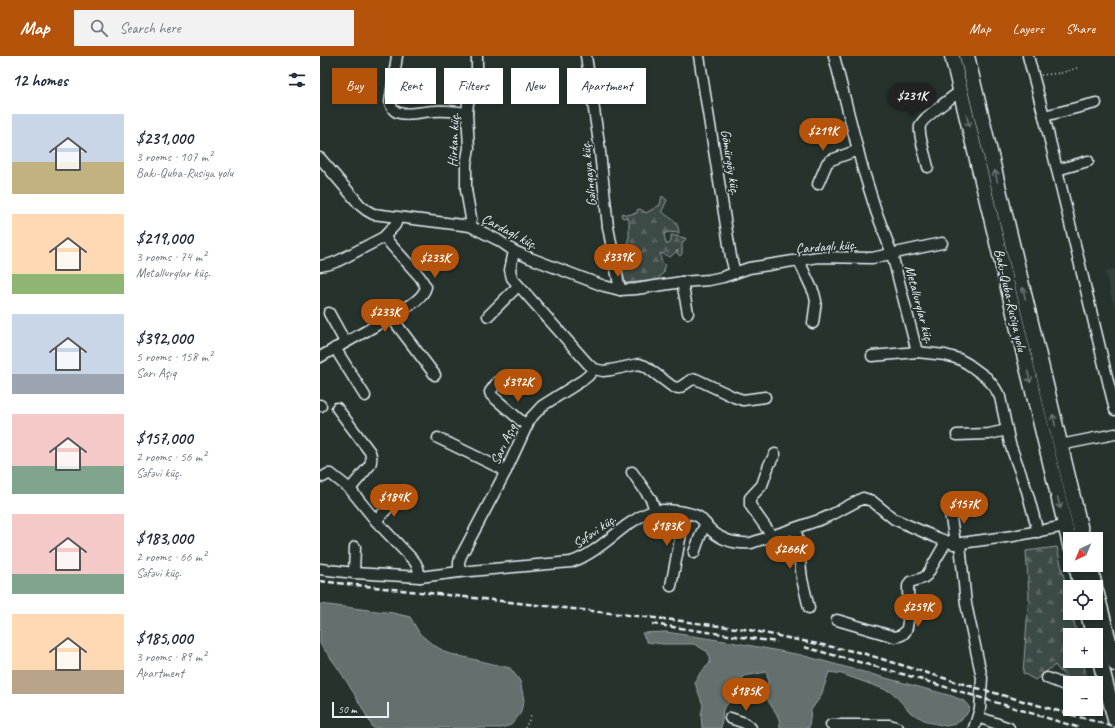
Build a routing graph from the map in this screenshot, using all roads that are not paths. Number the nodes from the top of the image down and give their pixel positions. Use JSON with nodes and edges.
{"nodes":[{"id":1,"x":397,"y":56,"type":"edge"},
{"id":2,"x":477,"y":56,"type":"edge"},
{"id":3,"x":586,"y":56,"type":"edge"},
{"id":4,"x":699,"y":56,"type":"edge"},
{"id":5,"x":834,"y":56,"type":"edge"},
{"id":6,"x":952,"y":56,"type":"edge"},
{"id":7,"x":967,"y":56,"type":"edge"},
{"id":8,"x":1028,"y":56,"type":"edge"},
{"id":9,"x":960,"y":91,"type":"junction"},
{"id":10,"x":1096,"y":102,"type":"dead end"},
{"id":11,"x":467,"y":113,"type":"junction"},
{"id":12,"x":1044,"y":116,"type":"junction"},
{"id":13,"x":858,"y":150,"type":"junction"},
{"id":14,"x":320,"y":158,"type":"edge"},
{"id":15,"x":1088,"y":161,"type":"dead end"},
{"id":16,"x":928,"y":167,"type":"dead end"},
{"id":17,"x":1057,"y":170,"type":"junction"},
{"id":18,"x":818,"y":184,"type":"dead end"},
{"id":19,"x":398,"y":218,"type":"junction"},
{"id":20,"x":470,"y":226,"type":"junction"},
{"id":21,"x":384,"y":237,"type":"junction"},
{"id":22,"x":942,"y":243,"type":"dead end"},
{"id":23,"x":514,"y":252,"type":"junction"},
{"id":24,"x":892,"y":254,"type":"junction"},
{"id":25,"x":799,"y":261,"type":"junction"},
{"id":26,"x":320,"y":266,"type":"edge"},
{"id":27,"x":735,"y":273,"type":"junction"},
{"id":28,"x":682,"y":282,"type":"junction"},
{"id":29,"x":518,"y":286,"type":"junction"},
{"id":30,"x":620,"y":290,"type":"junction"},
{"id":31,"x":329,"y":313,"type":"dead end"},
{"id":32,"x":688,"y":313,"type":"dead end"},
{"id":33,"x":488,"y":316,"type":"dead end"},
{"id":34,"x":391,"y":317,"type":"junction"},
{"id":35,"x":813,"y":323,"type":"dead end"},
{"id":36,"x":345,"y":342,"type":"junction"},
{"id":37,"x":335,"y":348,"type":"junction"},
{"id":38,"x":917,"y":352,"type":"junction"},
{"id":39,"x":872,"y":356,"type":"dead end"},
{"id":40,"x":320,"y":357,"type":"edge"},
{"id":41,"x":594,"y":369,"type":"junction"},
{"id":42,"x":435,"y":375,"type":"dead end"},
{"id":43,"x":497,"y":382,"type":"dead end"},
{"id":44,"x":365,"y":396,"type":"dead end"},
{"id":45,"x":765,"y":398,"type":"dead end"},
{"id":46,"x":337,"y":408,"type":"dead end"},
{"id":47,"x":1115,"y":410,"type":"edge"},
{"id":48,"x":527,"y":426,"type":"junction"},
{"id":49,"x":1007,"y":430,"type":"junction"},
{"id":50,"x":1115,"y":434,"type":"edge"},
{"id":51,"x":958,"y":435,"type":"dead end"},
{"id":52,"x":438,"y":438,"type":"dead end"},
{"id":53,"x":1060,"y":446,"type":"junction"},
{"id":54,"x":775,"y":454,"type":"dead end"},
{"id":55,"x":506,"y":471,"type":"junction"},
{"id":56,"x":632,"y":472,"type":"dead end"},
{"id":57,"x":323,"y":477,"type":"dead end"},
{"id":58,"x":350,"y":490,"type":"junction"},
{"id":59,"x":395,"y":500,"type":"dead end"},
{"id":60,"x":949,"y":507,"type":"dead end"},
{"id":61,"x":655,"y":510,"type":"junction"},
{"id":62,"x":685,"y":513,"type":"junction"},
{"id":63,"x":376,"y":521,"type":"junction"},
{"id":64,"x":706,"y":524,"type":"junction"},
{"id":65,"x":1065,"y":526,"type":"junction"},
{"id":66,"x":796,"y":528,"type":"junction"},
{"id":67,"x":1038,"y":532,"type":"junction"},
{"id":68,"x":1067,"y":532,"type":"edge"},
{"id":69,"x":1081,"y":532,"type":"edge"},
{"id":70,"x":772,"y":536,"type":"junction"},
{"id":71,"x":953,"y":543,"type":"junction"},
{"id":72,"x":355,"y":547,"type":"dead end"},
{"id":73,"x":694,"y":553,"type":"dead end"},
{"id":74,"x":320,"y":569,"type":"edge"},
{"id":75,"x":459,"y":572,"type":"junction"},
{"id":76,"x":354,"y":573,"type":"junction"},
{"id":77,"x":420,"y":577,"type":"junction"},
{"id":78,"x":671,"y":586,"type":"dead end"},
{"id":79,"x":809,"y":608,"type":"dead end"},
{"id":80,"x":1103,"y":618,"type":"edge"},
{"id":81,"x":837,"y":620,"type":"dead end"},
{"id":82,"x":1115,"y":664,"type":"edge"},
{"id":83,"x":1047,"y":678,"type":"dead end"},
{"id":84,"x":1063,"y":684,"type":"edge"},
{"id":85,"x":1103,"y":692,"type":"edge"},
{"id":86,"x":978,"y":717,"type":"junction"},
{"id":87,"x":730,"y":718,"type":"dead end"},
{"id":88,"x":1115,"y":720,"type":"edge"},
{"id":89,"x":831,"y":725,"type":"dead end"},
{"id":90,"x":751,"y":728,"type":"edge"},
{"id":91,"x":898,"y":728,"type":"edge"},
{"id":92,"x":974,"y":728,"type":"edge"},
{"id":93,"x":1009,"y":728,"type":"edge"}],
"edges":[{"from":1,"to":11,"type":"street"},
{"from":2,"to":11,"type":"street","name":"Hirkan küç."},
{"from":3,"to":30,"type":"street","name":"Gəlinqaya küç."},
{"from":4,"to":27,"type":"street","name":"Gömürgöy küç."},
{"from":5,"to":13,"type":"street","name":"Metallurqlar küç."},
{"from":6,"to":9,"type":"highway","name":"Bakı-Quba-Rusiya yolu"},
{"from":53,"to":7,"type":"highway","name":"Bakı-Quba-Rusiya yolu","one_way":true},
{"from":8,"to":12,"type":"street"},
{"from":9,"to":16,"type":"street"},
{"from":9,"to":65,"type":"highway","name":"Bakı-Quba-Rusiya yolu","one_way":true},
{"from":10,"to":12,"type":"street"},
{"from":11,"to":20,"type":"street","name":"Hirkan küç."},
{"from":12,"to":17,"type":"street"},
{"from":13,"to":18,"type":"street"},
{"from":13,"to":24,"type":"street","name":"Metallurqlar küç."},
{"from":14,"to":19,"type":"street","name":"Çardaqlı küç."},
{"from":15,"to":17,"type":"street"},
{"from":17,"to":47,"type":"street"},
{"from":19,"to":20,"type":"street","name":"Çardaqlı küç."},
{"from":19,"to":21,"type":"street"},
{"from":20,"to":23,"type":"street","name":"Çardaqlı küç."},
{"from":21,"to":26,"type":"street"},
{"from":21,"to":34,"type":"street"},
{"from":22,"to":24,"type":"street","name":"Çardaqlı küç."},
{"from":23,"to":29,"type":"street"},
{"from":23,"to":30,"type":"street","name":"Çardaqlı küç."},
{"from":24,"to":25,"type":"street","name":"Çardaqlı küç."},
{"from":24,"to":38,"type":"street","name":"Metallurqlar küç."},
{"from":25,"to":27,"type":"street","name":"Çardaqlı küç."},
{"from":25,"to":35,"type":"street"},
{"from":27,"to":28,"type":"street","name":"Çardaqlı küç."},
{"from":28,"to":30,"type":"street","name":"Çardaqlı küç."},
{"from":28,"to":32,"type":"street"},
{"from":29,"to":33,"type":"street"},
{"from":29,"to":41,"type":"street"},
{"from":31,"to":36,"type":"street"},
{"from":34,"to":36,"type":"street"},
{"from":34,"to":42,"type":"street"},
{"from":36,"to":37,"type":"street"},
{"from":37,"to":40,"type":"street"},
{"from":37,"to":44,"type":"street"},
{"from":38,"to":39,"type":"street"},
{"from":38,"to":49,"type":"street","name":"Metallurqlar küç."},
{"from":41,"to":45,"type":"street"},
{"from":41,"to":48,"type":"street","name":"Sarı Aşıq"},
{"from":43,"to":48,"type":"street"},
{"from":46,"to":58,"type":"street"},
{"from":48,"to":55,"type":"street","name":"Sarı Aşıq"},
{"from":49,"to":51,"type":"street"},
{"from":49,"to":67,"type":"street","name":"Metallurqlar küç."},
{"from":50,"to":53,"type":"street"},
{"from":52,"to":55,"type":"street"},
{"from":53,"to":69,"type":"highway","name":"Bakı-Quba-Rusiya yolu"},
{"from":54,"to":70,"type":"street"},
{"from":55,"to":75,"type":"street","name":"Sarı Aşıq"},
{"from":56,"to":61,"type":"street"},
{"from":57,"to":58,"type":"street"},
{"from":58,"to":63,"type":"street"},
{"from":59,"to":63,"type":"street"},
{"from":60,"to":71,"type":"street"},
{"from":61,"to":62,"type":"street"},
{"from":61,"to":75,"type":"street","name":"Səfəvi küç."},
{"from":62,"to":64,"type":"street"},
{"from":62,"to":78,"type":"street"},
{"from":63,"to":77,"type":"street"},
{"from":64,"to":70,"type":"street"},
{"from":64,"to":73,"type":"street"},
{"from":65,"to":67,"type":"street"},
{"from":65,"to":68,"type":"highway","name":"Bakı-Quba-Rusiya yolu"},
{"from":66,"to":70,"type":"street"},
{"from":66,"to":71,"type":"street"},
{"from":66,"to":79,"type":"street"},
{"from":67,"to":71,"type":"street"},
{"from":71,"to":81,"type":"street"},
{"from":71,"to":86,"type":"street"},
{"from":72,"to":76,"type":"street"},
{"from":74,"to":76,"type":"street","name":"Səfəvi küç."},
{"from":75,"to":77,"type":"street","name":"Səfəvi küç."},
{"from":76,"to":77,"type":"street","name":"Səfəvi küç."},
{"from":80,"to":82,"type":"highway"},
{"from":83,"to":84,"type":"street"},
{"from":85,"to":88,"type":"highway"},
{"from":86,"to":92,"type":"street"},
{"from":86,"to":93,"type":"street"},
{"from":87,"to":90,"type":"street"},
{"from":89,"to":91,"type":"street"}]}
